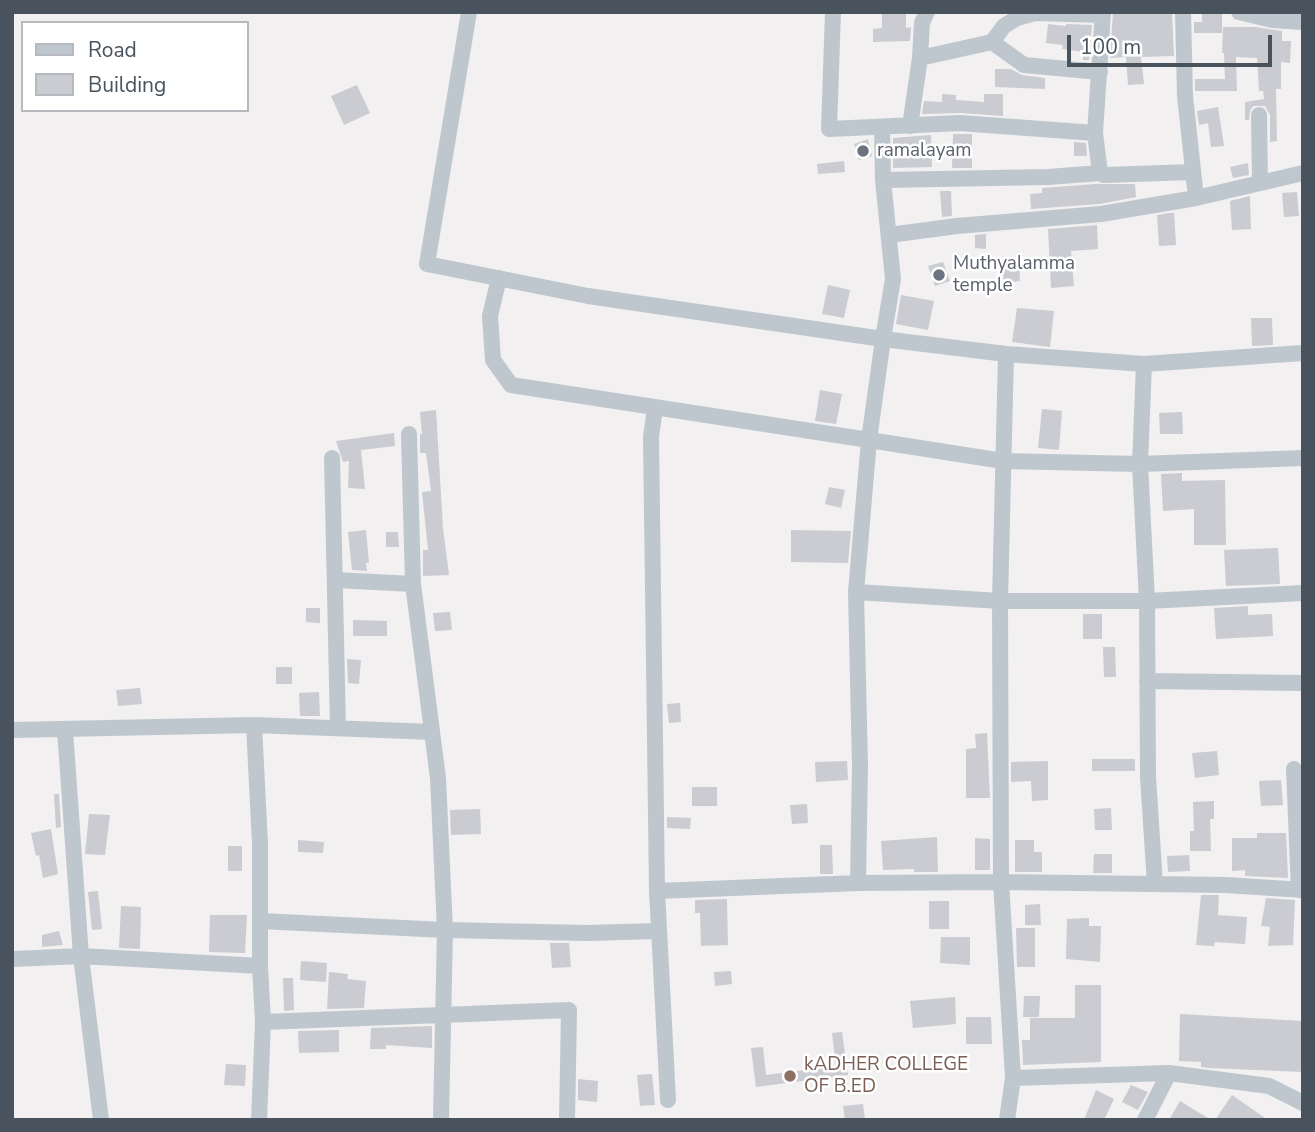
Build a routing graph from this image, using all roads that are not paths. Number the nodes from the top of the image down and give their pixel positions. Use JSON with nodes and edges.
{"nodes":[{"id":1,"x":470,"y":12,"type":"edge"},
{"id":2,"x":832,"y":12,"type":"edge"},
{"id":3,"x":928,"y":12,"type":"edge"},
{"id":4,"x":1183,"y":12,"type":"edge"},
{"id":5,"x":1239,"y":12,"type":"edge"},
{"id":6,"x":1103,"y":14,"type":"edge"},
{"id":7,"x":1261,"y":15,"type":"edge"},
{"id":8,"x":1303,"y":22,"type":"edge"},
{"id":9,"x":992,"y":41,"type":"junction"},
{"id":10,"x":920,"y":58,"type":"junction"},
{"id":11,"x":1100,"y":72,"type":"junction"},
{"id":12,"x":1259,"y":115,"type":"dead end"},
{"id":13,"x":910,"y":126,"type":"junction"},
{"id":14,"x":882,"y":127,"type":"junction"},
{"id":15,"x":1095,"y":133,"type":"junction"},
{"id":16,"x":1193,"y":172,"type":"junction"},
{"id":17,"x":1100,"y":173,"type":"junction"},
{"id":18,"x":1303,"y":173,"type":"edge"},
{"id":19,"x":883,"y":180,"type":"junction"},
{"id":20,"x":1260,"y":183,"type":"junction"},
{"id":21,"x":1196,"y":198,"type":"junction"},
{"id":22,"x":889,"y":235,"type":"junction"},
{"id":23,"x":499,"y":278,"type":"junction"},
{"id":24,"x":883,"y":339,"type":"junction"},
{"id":25,"x":1303,"y":352,"type":"edge"},
{"id":26,"x":1006,"y":354,"type":"junction"},
{"id":27,"x":1144,"y":364,"type":"junction"},
{"id":28,"x":654,"y":408,"type":"junction"},
{"id":29,"x":409,"y":434,"type":"dead end"},
{"id":30,"x":869,"y":439,"type":"junction"},
{"id":31,"x":332,"y":458,"type":"dead end"},
{"id":32,"x":1303,"y":458,"type":"edge"},
{"id":33,"x":1003,"y":461,"type":"junction"},
{"id":34,"x":1140,"y":464,"type":"junction"},
{"id":35,"x":336,"y":580,"type":"junction"},
{"id":36,"x":413,"y":584,"type":"junction"},
{"id":37,"x":856,"y":592,"type":"junction"},
{"id":38,"x":1303,"y":593,"type":"edge"},
{"id":39,"x":1000,"y":601,"type":"junction"},
{"id":40,"x":1147,"y":601,"type":"junction"},
{"id":41,"x":1147,"y":681,"type":"junction"},
{"id":42,"x":1303,"y":683,"type":"edge"},
{"id":43,"x":254,"y":725,"type":"junction"},
{"id":44,"x":338,"y":727,"type":"junction"},
{"id":45,"x":12,"y":730,"type":"edge"},
{"id":46,"x":65,"y":730,"type":"junction"},
{"id":47,"x":432,"y":732,"type":"junction"},
{"id":48,"x":1294,"y":769,"type":"dead end"},
{"id":49,"x":1001,"y":882,"type":"junction"},
{"id":50,"x":858,"y":883,"type":"junction"},
{"id":51,"x":1155,"y":884,"type":"junction"},
{"id":52,"x":1301,"y":890,"type":"edge"},
{"id":53,"x":657,"y":891,"type":"junction"},
{"id":54,"x":260,"y":920,"type":"junction"},
{"id":55,"x":445,"y":930,"type":"junction"},
{"id":56,"x":659,"y":931,"type":"junction"},
{"id":57,"x":81,"y":956,"type":"junction"},
{"id":58,"x":12,"y":959,"type":"edge"},
{"id":59,"x":260,"y":966,"type":"junction"},
{"id":60,"x":443,"y":1016,"type":"junction"},
{"id":61,"x":262,"y":1022,"type":"junction"},
{"id":62,"x":1169,"y":1073,"type":"junction"},
{"id":63,"x":1013,"y":1078,"type":"junction"},
{"id":64,"x":668,"y":1100,"type":"dead end"},
{"id":65,"x":1303,"y":1103,"type":"edge"},
{"id":66,"x":101,"y":1120,"type":"edge"},
{"id":67,"x":259,"y":1120,"type":"edge"},
{"id":68,"x":441,"y":1120,"type":"edge"},
{"id":69,"x":566,"y":1120,"type":"edge"},
{"id":70,"x":1007,"y":1120,"type":"edge"},
{"id":71,"x":1144,"y":1120,"type":"edge"}],
"edges":[{"from":1,"to":23,"type":"street"},
{"from":2,"to":14,"type":"street"},
{"from":3,"to":10,"type":"street"},
{"from":4,"to":16,"type":"street"},
{"from":5,"to":7,"type":"street"},
{"from":6,"to":9,"type":"street"},
{"from":6,"to":11,"type":"street"},
{"from":7,"to":8,"type":"street"},
{"from":9,"to":10,"type":"street"},
{"from":9,"to":11,"type":"street"},
{"from":10,"to":13,"type":"street"},
{"from":11,"to":15,"type":"street"},
{"from":12,"to":20,"type":"street"},
{"from":13,"to":14,"type":"street"},
{"from":13,"to":15,"type":"street"},
{"from":14,"to":19,"type":"street"},
{"from":15,"to":17,"type":"street"},
{"from":16,"to":17,"type":"street"},
{"from":16,"to":21,"type":"street"},
{"from":17,"to":19,"type":"street"},
{"from":18,"to":20,"type":"street"},
{"from":19,"to":22,"type":"street"},
{"from":20,"to":21,"type":"street"},
{"from":21,"to":22,"type":"street"},
{"from":22,"to":24,"type":"street"},
{"from":23,"to":24,"type":"street"},
{"from":23,"to":28,"type":"street"},
{"from":24,"to":26,"type":"street"},
{"from":24,"to":30,"type":"street"},
{"from":25,"to":27,"type":"street"},
{"from":26,"to":27,"type":"street"},
{"from":26,"to":33,"type":"street"},
{"from":27,"to":34,"type":"street"},
{"from":28,"to":30,"type":"street"},
{"from":28,"to":53,"type":"street"},
{"from":29,"to":36,"type":"street"},
{"from":30,"to":33,"type":"street"},
{"from":30,"to":37,"type":"street"},
{"from":31,"to":35,"type":"street"},
{"from":32,"to":34,"type":"street"},
{"from":33,"to":34,"type":"street"},
{"from":33,"to":39,"type":"street"},
{"from":34,"to":40,"type":"street"},
{"from":35,"to":36,"type":"street"},
{"from":35,"to":44,"type":"street"},
{"from":36,"to":47,"type":"street"},
{"from":37,"to":39,"type":"street"},
{"from":37,"to":50,"type":"street"},
{"from":38,"to":40,"type":"street"},
{"from":39,"to":40,"type":"street"},
{"from":39,"to":49,"type":"street"},
{"from":40,"to":41,"type":"street"},
{"from":41,"to":42,"type":"street"},
{"from":41,"to":51,"type":"street"},
{"from":43,"to":44,"type":"street"},
{"from":43,"to":46,"type":"street"},
{"from":43,"to":54,"type":"street"},
{"from":44,"to":47,"type":"street"},
{"from":45,"to":46,"type":"street"},
{"from":46,"to":57,"type":"street"},
{"from":47,"to":55,"type":"street"},
{"from":48,"to":52,"type":"street"},
{"from":49,"to":50,"type":"street"},
{"from":49,"to":51,"type":"street"},
{"from":49,"to":63,"type":"street"},
{"from":50,"to":53,"type":"street"},
{"from":51,"to":52,"type":"street"},
{"from":53,"to":56,"type":"street"},
{"from":54,"to":55,"type":"street"},
{"from":54,"to":59,"type":"street"},
{"from":55,"to":56,"type":"street"},
{"from":55,"to":60,"type":"street"},
{"from":56,"to":64,"type":"street"},
{"from":57,"to":58,"type":"street"},
{"from":57,"to":59,"type":"street"},
{"from":57,"to":66,"type":"street"},
{"from":59,"to":61,"type":"street"},
{"from":60,"to":61,"type":"street"},
{"from":60,"to":68,"type":"street"},
{"from":60,"to":69,"type":"street"},
{"from":61,"to":67,"type":"street"},
{"from":62,"to":63,"type":"street"},
{"from":62,"to":65,"type":"street"},
{"from":62,"to":71,"type":"street"},
{"from":63,"to":70,"type":"street"}]}
